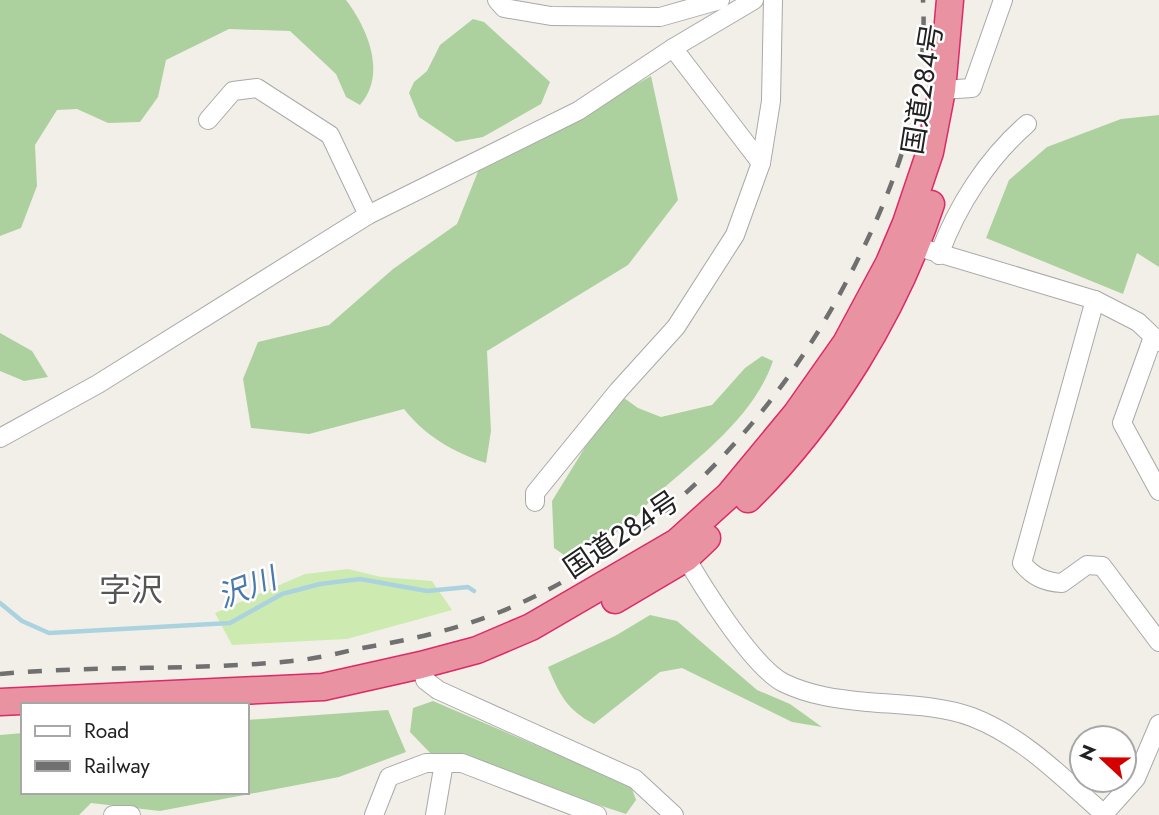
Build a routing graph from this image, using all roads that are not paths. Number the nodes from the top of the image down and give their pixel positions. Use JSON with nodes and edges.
{"nodes":[{"id":1,"x":497,"y":0,"type":"edge"},
{"id":2,"x":718,"y":0,"type":"edge"},
{"id":3,"x":754,"y":0,"type":"edge"},
{"id":4,"x":773,"y":0,"type":"edge"},
{"id":5,"x":950,"y":0,"type":"edge"},
{"id":6,"x":965,"y":0,"type":"edge"},
{"id":7,"x":1003,"y":0,"type":"edge"},
{"id":8,"x":673,"y":48,"type":"junction"},
{"id":9,"x":951,"y":89,"type":"junction"},
{"id":10,"x":208,"y":120,"type":"dead end"},
{"id":11,"x":1027,"y":124,"type":"dead end"},
{"id":12,"x":761,"y":163,"type":"junction"},
{"id":13,"x":368,"y":215,"type":"junction"},
{"id":14,"x":918,"y":248,"type":"junction"},
{"id":15,"x":1094,"y":300,"type":"junction"},
{"id":16,"x":1156,"y":340,"type":"edge"},
{"id":17,"x":0,"y":438,"type":"edge"},
{"id":18,"x":1159,"y":491,"type":"edge"},
{"id":19,"x":535,"y":502,"type":"dead end"},
{"id":20,"x":681,"y":550,"type":"junction"},
{"id":21,"x":1159,"y":642,"type":"edge"},
{"id":22,"x":423,"y":673,"type":"junction"},
{"id":23,"x":0,"y":702,"type":"edge"},
{"id":24,"x":248,"y":706,"type":"edge"},
{"id":25,"x":21,"y":717,"type":"edge"},
{"id":26,"x":0,"y":719,"type":"edge"},
{"id":27,"x":1159,"y":724,"type":"edge"},
{"id":28,"x":444,"y":763,"type":"junction"},
{"id":29,"x":113,"y":815,"type":"edge"},
{"id":30,"x":131,"y":815,"type":"edge"},
{"id":31,"x":374,"y":815,"type":"edge"},
{"id":32,"x":435,"y":815,"type":"edge"},
{"id":33,"x":597,"y":815,"type":"edge"},
{"id":34,"x":674,"y":815,"type":"edge"},
{"id":35,"x":1104,"y":815,"type":"edge"}],
"edges":[{"from":1,"to":2,"type":"street"},
{"from":3,"to":8,"type":"street"},
{"from":4,"to":12,"type":"street"},
{"from":5,"to":9,"type":"highway","name":"国道284号"},
{"from":6,"to":9,"type":"highway","name":"国道284号"},
{"from":7,"to":9,"type":"street"},
{"from":8,"to":12,"type":"street"},
{"from":8,"to":13,"type":"street"},
{"from":9,"to":14,"type":"highway","name":"国道284号"},
{"from":10,"to":13,"type":"street"},
{"from":11,"to":14,"type":"street"},
{"from":12,"to":19,"type":"street"},
{"from":13,"to":17,"type":"street"},
{"from":14,"to":15,"type":"street"},
{"from":14,"to":20,"type":"highway","name":"国道284号"},
{"from":15,"to":16,"type":"street"},
{"from":15,"to":21,"type":"street"},
{"from":16,"to":18,"type":"street"},
{"from":20,"to":22,"type":"highway","name":"国道284号"},
{"from":20,"to":35,"type":"street"},
{"from":22,"to":23,"type":"highway","name":"国道284号"},
{"from":22,"to":24,"type":"highway","name":"国道284号"},
{"from":22,"to":34,"type":"street"},
{"from":25,"to":26,"type":"highway"},
{"from":27,"to":35,"type":"street"},
{"from":28,"to":31,"type":"street"},
{"from":28,"to":32,"type":"street"},
{"from":28,"to":33,"type":"street"},
{"from":29,"to":30,"type":"street"}]}
